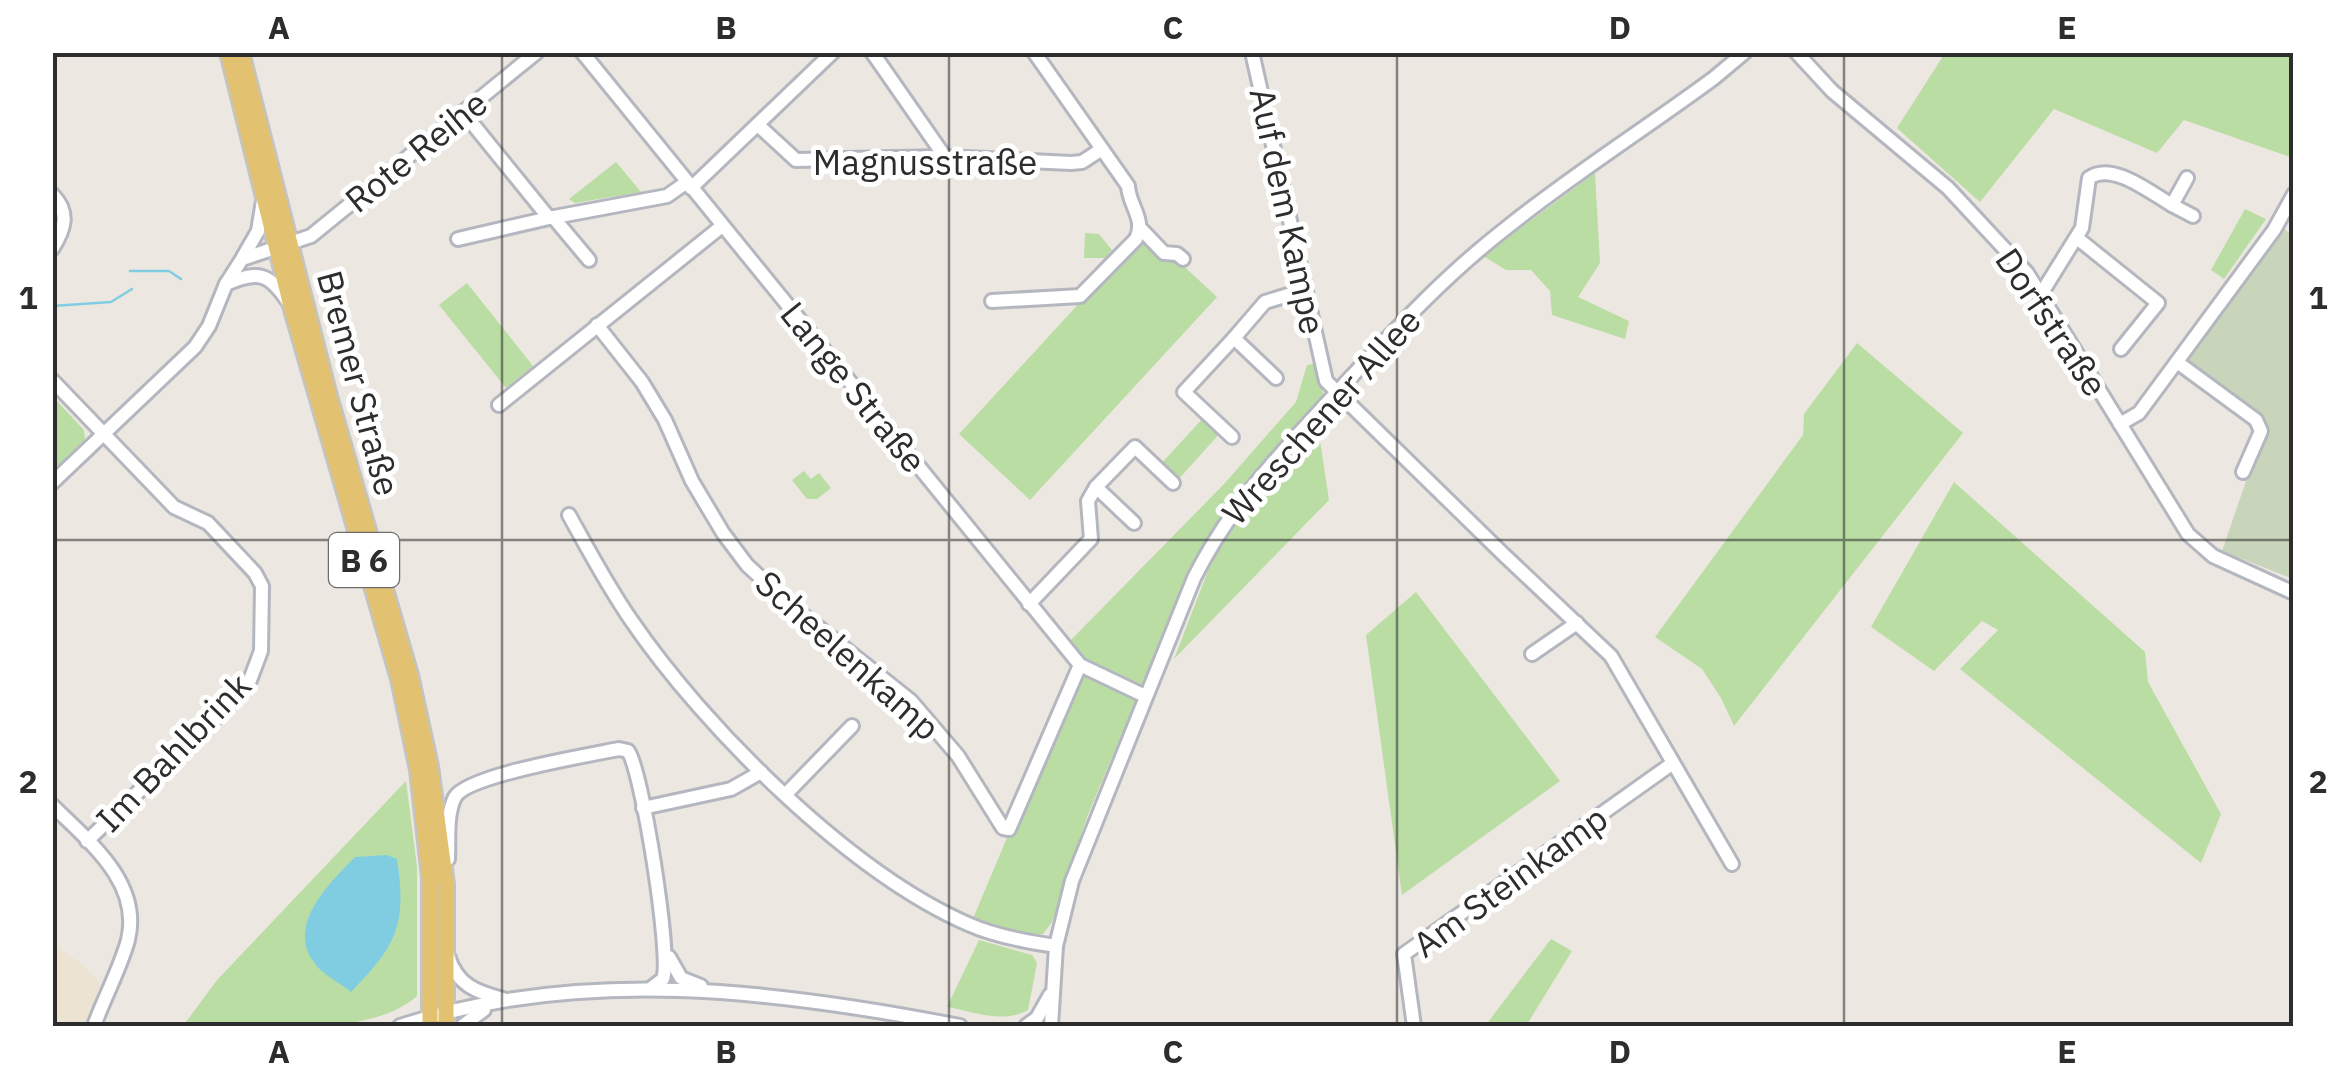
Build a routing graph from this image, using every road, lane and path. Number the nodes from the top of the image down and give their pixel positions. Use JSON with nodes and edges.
{"nodes":[{"id":1,"x":228,"y":52,"type":"edge"},
{"id":2,"x":241,"y":52,"type":"edge"},
{"id":3,"x":537,"y":52,"type":"edge"},
{"id":4,"x":582,"y":52,"type":"edge"},
{"id":5,"x":833,"y":52,"type":"edge"},
{"id":6,"x":872,"y":52,"type":"edge"},
{"id":7,"x":1034,"y":52,"type":"edge"},
{"id":8,"x":1252,"y":52,"type":"edge"},
{"id":9,"x":1744,"y":52,"type":"edge"},
{"id":10,"x":1796,"y":52,"type":"edge"},
{"id":11,"x":463,"y":112,"type":"junction"},
{"id":12,"x":758,"y":126,"type":"junction"},
{"id":13,"x":1102,"y":149,"type":"junction"},
{"id":14,"x":945,"y":157,"type":"junction"},
{"id":15,"x":2186,"y":178,"type":"dead end"},
{"id":16,"x":689,"y":185,"type":"junction"},
{"id":17,"x":52,"y":194,"type":"edge"},
{"id":18,"x":2294,"y":194,"type":"edge"},
{"id":19,"x":264,"y":199,"type":"junction"},
{"id":20,"x":2172,"y":205,"type":"junction"},
{"id":21,"x":2193,"y":216,"type":"dead end"},
{"id":22,"x":551,"y":218,"type":"junction"},
{"id":23,"x":722,"y":226,"type":"junction"},
{"id":24,"x":1140,"y":230,"type":"junction"},
{"id":25,"x":2077,"y":238,"type":"junction"},
{"id":26,"x":458,"y":239,"type":"dead end"},
{"id":27,"x":284,"y":245,"type":"junction"},
{"id":28,"x":52,"y":249,"type":"edge"},
{"id":29,"x":1183,"y":258,"type":"dead end"},
{"id":30,"x":242,"y":260,"type":"junction"},
{"id":31,"x":589,"y":260,"type":"dead end"},
{"id":32,"x":226,"y":284,"type":"junction"},
{"id":33,"x":1304,"y":290,"type":"junction"},
{"id":34,"x":2040,"y":294,"type":"junction"},
{"id":35,"x":992,"y":301,"type":"dead end"},
{"id":36,"x":290,"y":306,"type":"junction"},
{"id":37,"x":596,"y":325,"type":"junction"},
{"id":38,"x":1234,"y":338,"type":"junction"},
{"id":39,"x":2121,"y":348,"type":"dead end"},
{"id":40,"x":2177,"y":362,"type":"junction"},
{"id":41,"x":1276,"y":378,"type":"dead end"},
{"id":42,"x":52,"y":380,"type":"edge"},
{"id":43,"x":1336,"y":393,"type":"junction"},
{"id":44,"x":500,"y":405,"type":"dead end"},
{"id":45,"x":2120,"y":424,"type":"junction"},
{"id":46,"x":104,"y":433,"type":"junction"},
{"id":47,"x":1232,"y":437,"type":"dead end"},
{"id":48,"x":2243,"y":472,"type":"dead end"},
{"id":49,"x":52,"y":482,"type":"edge"},
{"id":50,"x":1173,"y":482,"type":"dead end"},
{"id":51,"x":1096,"y":487,"type":"junction"},
{"id":52,"x":568,"y":516,"type":"dead end"},
{"id":53,"x":1134,"y":523,"type":"dead end"},
{"id":54,"x":2294,"y":593,"type":"edge"},
{"id":55,"x":1030,"y":604,"type":"junction"},
{"id":56,"x":1577,"y":623,"type":"junction"},
{"id":57,"x":1532,"y":654,"type":"dead end"},
{"id":58,"x":1080,"y":664,"type":"junction"},
{"id":59,"x":1145,"y":696,"type":"junction"},
{"id":60,"x":852,"y":726,"type":"dead end"},
{"id":61,"x":1673,"y":763,"type":"junction"},
{"id":62,"x":762,"y":772,"type":"junction"},
{"id":63,"x":786,"y":794,"type":"junction"},
{"id":64,"x":52,"y":805,"type":"edge"},
{"id":65,"x":643,"y":808,"type":"junction"},
{"id":66,"x":87,"y":841,"type":"junction"},
{"id":67,"x":1732,"y":864,"type":"dead end"},
{"id":68,"x":446,"y":884,"type":"junction"},
{"id":69,"x":1056,"y":946,"type":"junction"},
{"id":70,"x":667,"y":952,"type":"junction"},
{"id":71,"x":448,"y":953,"type":"junction"},
{"id":72,"x":648,"y":990,"type":"junction"},
{"id":73,"x":717,"y":992,"type":"junction"},
{"id":74,"x":1052,"y":993,"type":"junction"},
{"id":75,"x":506,"y":1000,"type":"junction"},
{"id":76,"x":438,"y":1021,"type":"edge"},
{"id":77,"x":94,"y":1026,"type":"edge"},
{"id":78,"x":400,"y":1026,"type":"edge"},
{"id":79,"x":462,"y":1026,"type":"edge"},
{"id":80,"x":960,"y":1026,"type":"edge"},
{"id":81,"x":1026,"y":1026,"type":"edge"},
{"id":82,"x":1051,"y":1026,"type":"edge"},
{"id":83,"x":1414,"y":1026,"type":"edge"}],
"edges":[{"from":1,"to":19,"type":"main road","name":"Bremer Straße","number":"B 6"},
{"from":2,"to":27,"type":"main road","name":"Bremer Straße","number":"B 6"},
{"from":3,"to":11,"type":"street","name":"Rote Reihe"},
{"from":4,"to":16,"type":"street","name":"Lange Straße"},
{"from":5,"to":12,"type":"street"},
{"from":6,"to":14,"type":"street"},
{"from":7,"to":13,"type":"street"},
{"from":8,"to":33,"type":"street","name":"Auf dem Kampe"},
{"from":9,"to":43,"type":"street","name":"Wreschener Allee"},
{"from":10,"to":34,"type":"street","name":"Dorfstraße"},
{"from":11,"to":22,"type":"street"},
{"from":11,"to":27,"type":"street","name":"Rote Reihe"},
{"from":12,"to":14,"type":"street","name":"Magnusstraße"},
{"from":12,"to":16,"type":"street"},
{"from":13,"to":14,"type":"street","name":"Magnusstraße"},
{"from":13,"to":24,"type":"street"},
{"from":15,"to":20,"type":"street"},
{"from":16,"to":22,"type":"street"},
{"from":16,"to":23,"type":"street","name":"Lange Straße"},
{"from":17,"to":28,"type":"street"},
{"from":18,"to":40,"type":"street"},
{"from":19,"to":27,"type":"main road","name":"Bremer Straße","number":"B 6"},
{"from":19,"to":30,"type":"street"},
{"from":20,"to":21,"type":"street"},
{"from":20,"to":25,"type":"street"},
{"from":22,"to":26,"type":"street"},
{"from":22,"to":31,"type":"street"},
{"from":23,"to":37,"type":"street"},
{"from":23,"to":55,"type":"street","name":"Lange Straße"},
{"from":24,"to":29,"type":"street"},
{"from":24,"to":35,"type":"street"},
{"from":25,"to":34,"type":"street"},
{"from":25,"to":39,"type":"street"},
{"from":27,"to":30,"type":"street","name":"Rote Reihe"},
{"from":27,"to":36,"type":"main road","name":"Bremer Straße","number":"B 6"},
{"from":27,"to":68,"type":"main road","name":"Bremer Straße","number":"B 6"},
{"from":30,"to":32,"type":"street"},
{"from":32,"to":36,"type":"street"},
{"from":32,"to":46,"type":"street"},
{"from":33,"to":38,"type":"street"},
{"from":33,"to":43,"type":"street","name":"Auf dem Kampe"},
{"from":34,"to":45,"type":"street","name":"Dorfstraße"},
{"from":36,"to":76,"type":"main road","name":"Bremer Straße","number":"B 6"},
{"from":37,"to":44,"type":"street"},
{"from":37,"to":58,"type":"street","name":"Scheelenkamp"},
{"from":38,"to":41,"type":"street"},
{"from":38,"to":47,"type":"street"},
{"from":40,"to":45,"type":"street"},
{"from":40,"to":48,"type":"street"},
{"from":42,"to":46,"type":"street","name":"Im Bahlbrink"},
{"from":43,"to":56,"type":"street","name":"Auf dem Kampe"},
{"from":43,"to":59,"type":"street","name":"Wreschener Allee"},
{"from":45,"to":54,"type":"street","name":"Dorfstraße"},
{"from":46,"to":49,"type":"street"},
{"from":46,"to":66,"type":"street","name":"Im Bahlbrink"},
{"from":50,"to":51,"type":"street"},
{"from":51,"to":53,"type":"street"},
{"from":51,"to":55,"type":"street"},
{"from":52,"to":62,"type":"street"},
{"from":55,"to":58,"type":"street","name":"Lange Straße"},
{"from":56,"to":57,"type":"street"},
{"from":56,"to":61,"type":"street","name":"Auf dem Kampe"},
{"from":58,"to":59,"type":"street","name":"Lange Straße"},
{"from":59,"to":69,"type":"street","name":"Wreschener Allee"},
{"from":60,"to":63,"type":"street"},
{"from":61,"to":67,"type":"street","name":"Auf dem Kampe"},
{"from":61,"to":83,"type":"street","name":"Am Steinkamp"},
{"from":62,"to":63,"type":"street"},
{"from":62,"to":65,"type":"street"},
{"from":63,"to":69,"type":"street"},
{"from":64,"to":66,"type":"street"},
{"from":65,"to":68,"type":"street"},
{"from":65,"to":70,"type":"street"},
{"from":66,"to":77,"type":"street"},
{"from":68,"to":71,"type":"main road","name":"Bremer Straße","number":"B 6"},
{"from":69,"to":74,"type":"street","name":"Wreschener Allee"},
{"from":70,"to":72,"type":"street"},
{"from":70,"to":73,"type":"street"},
{"from":71,"to":75,"type":"street"},
{"from":71,"to":76,"type":"main road","name":"Bremer Straße","number":"B 6"},
{"from":72,"to":73,"type":"street"},
{"from":72,"to":75,"type":"street"},
{"from":73,"to":80,"type":"street"},
{"from":74,"to":81,"type":"street"},
{"from":74,"to":82,"type":"street","name":"Wreschener Allee"},
{"from":75,"to":76,"type":"street"},
{"from":75,"to":79,"type":"street"},
{"from":76,"to":78,"type":"street"}]}
